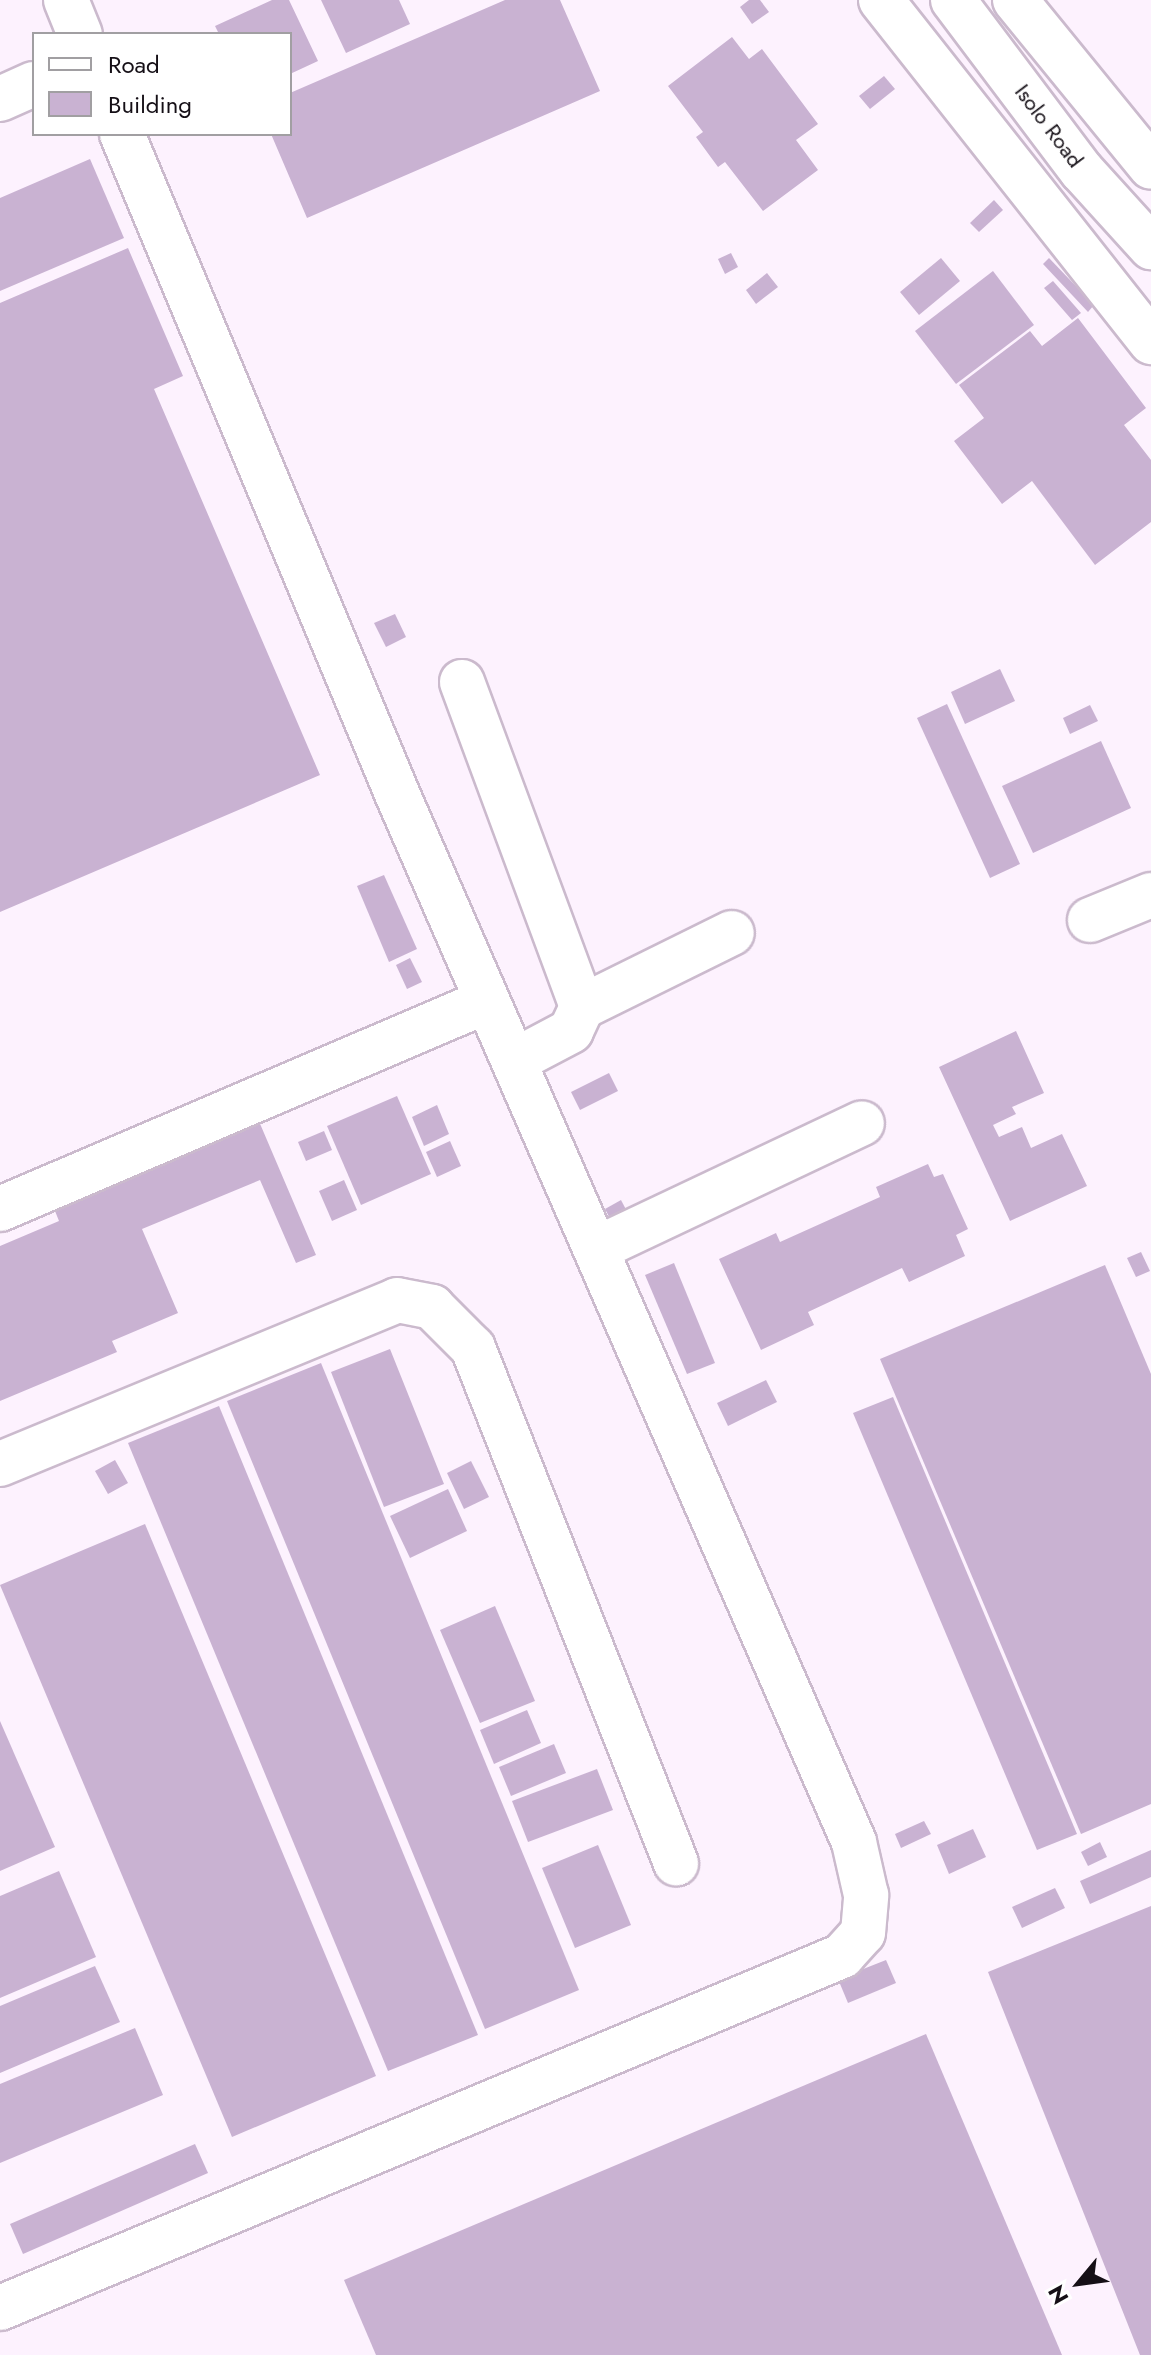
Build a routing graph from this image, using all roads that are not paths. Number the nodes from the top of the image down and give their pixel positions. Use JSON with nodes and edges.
{"nodes":[{"id":1,"x":66,"y":0,"type":"edge"},
{"id":2,"x":881,"y":0,"type":"edge"},
{"id":3,"x":953,"y":0,"type":"edge"},
{"id":4,"x":1015,"y":0,"type":"edge"},
{"id":5,"x":79,"y":32,"type":"edge"},
{"id":6,"x":32,"y":85,"type":"edge"},
{"id":7,"x":0,"y":99,"type":"edge"},
{"id":8,"x":123,"y":136,"type":"edge"},
{"id":9,"x":1151,"y":167,"type":"edge"},
{"id":10,"x":1151,"y":247,"type":"edge"},
{"id":11,"x":1151,"y":342,"type":"edge"},
{"id":12,"x":462,"y":682,"type":"dead end"},
{"id":13,"x":1151,"y":895,"type":"edge"},
{"id":14,"x":1090,"y":920,"type":"dead end"},
{"id":15,"x":732,"y":933,"type":"dead end"},
{"id":16,"x":487,"y":1001,"type":"junction"},
{"id":17,"x":582,"y":1007,"type":"junction"},
{"id":18,"x":514,"y":1061,"type":"junction"},
{"id":19,"x":862,"y":1123,"type":"dead end"},
{"id":20,"x":0,"y":1209,"type":"edge"},
{"id":21,"x":596,"y":1249,"type":"junction"},
{"id":22,"x":0,"y":1464,"type":"edge"},
{"id":23,"x":676,"y":1863,"type":"dead end"},
{"id":24,"x":0,"y":2308,"type":"edge"}],
"edges":[{"from":1,"to":5,"type":"main road"},
{"from":2,"to":11,"type":"main road"},
{"from":3,"to":10,"type":"main road","name":"Isolo Road"},
{"from":4,"to":9,"type":"main road"},
{"from":6,"to":7,"type":"main road"},
{"from":8,"to":16,"type":"main road"},
{"from":12,"to":17,"type":"main road"},
{"from":13,"to":14,"type":"main road"},
{"from":15,"to":17,"type":"main road"},
{"from":16,"to":18,"type":"main road"},
{"from":16,"to":20,"type":"main road"},
{"from":17,"to":18,"type":"main road"},
{"from":18,"to":21,"type":"main road"},
{"from":19,"to":21,"type":"main road"},
{"from":21,"to":24,"type":"main road"},
{"from":22,"to":23,"type":"main road"}]}
